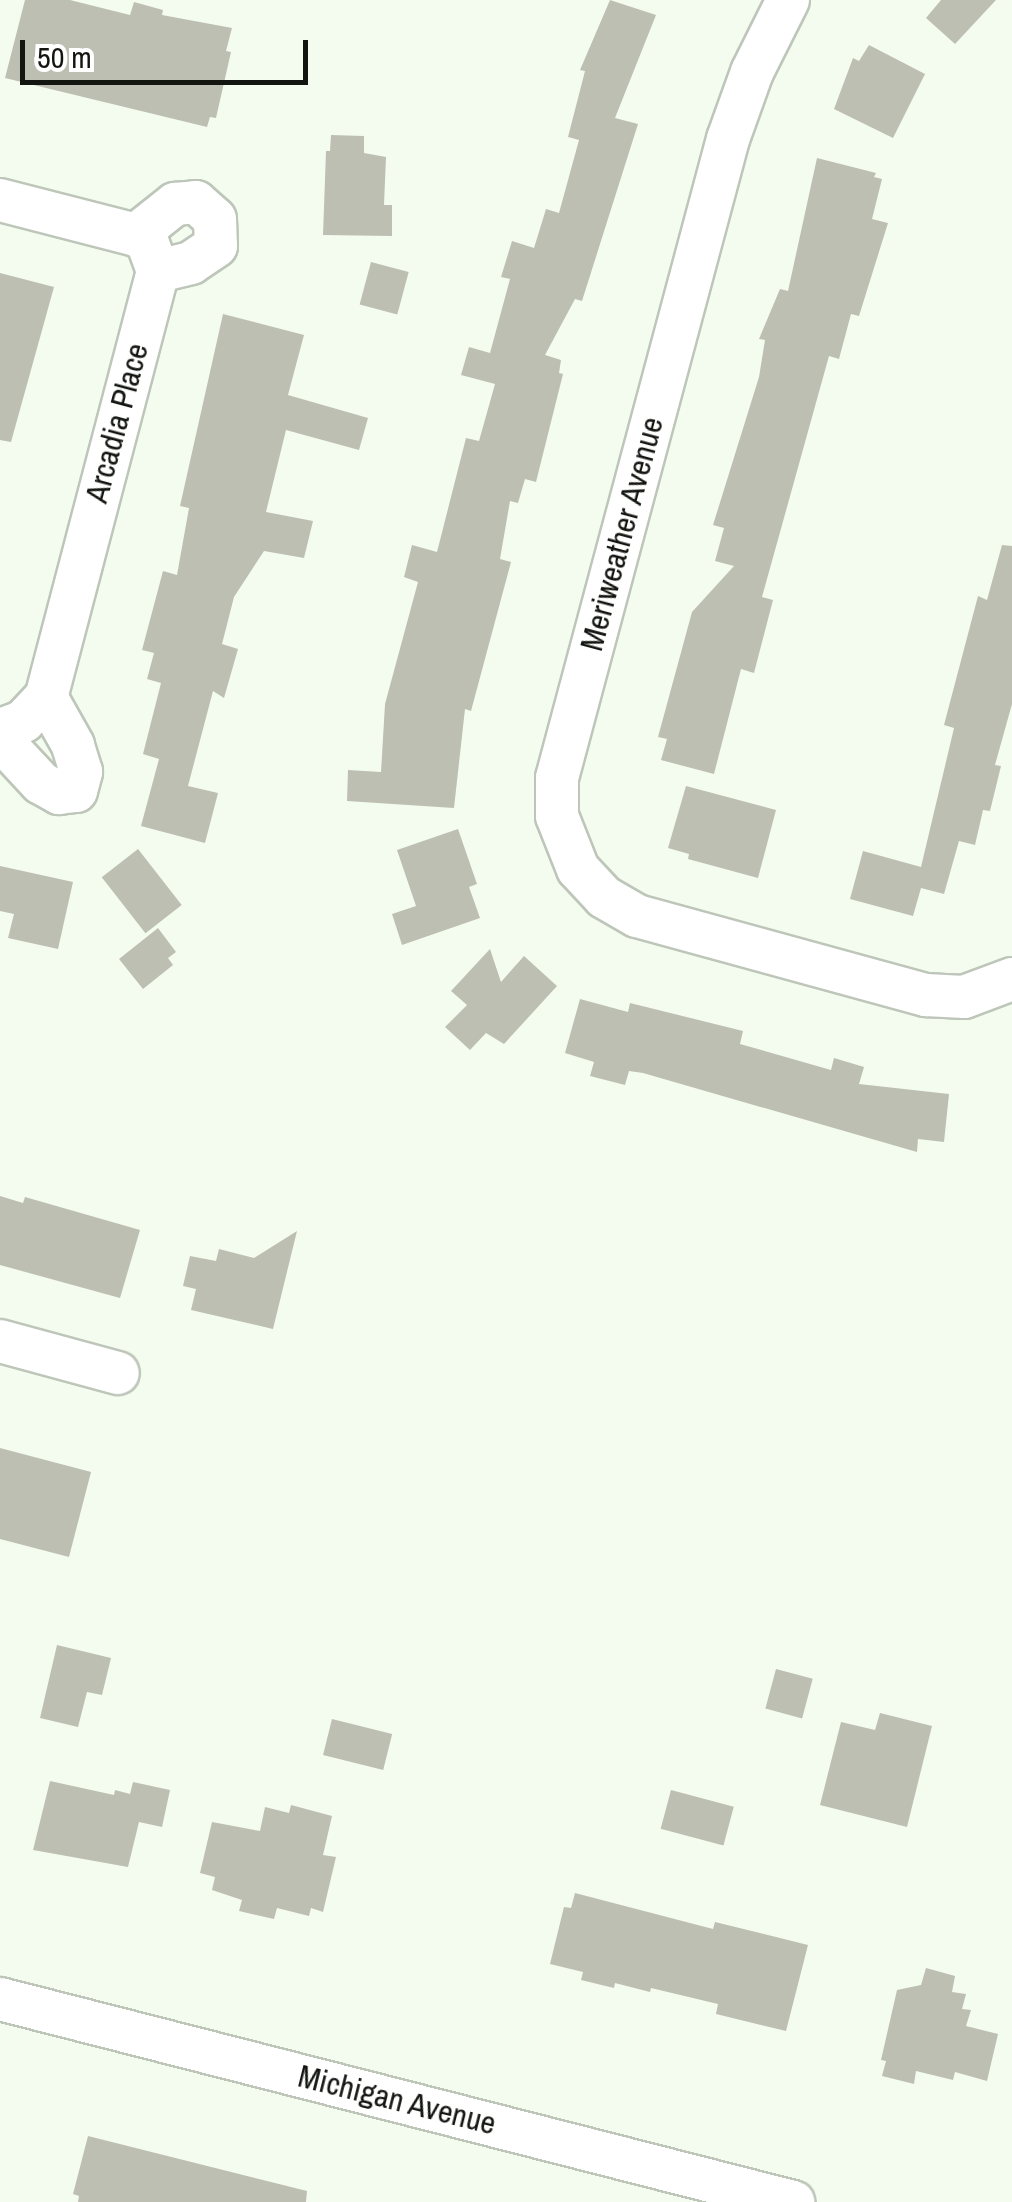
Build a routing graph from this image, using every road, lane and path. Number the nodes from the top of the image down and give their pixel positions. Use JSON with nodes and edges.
{"nodes":[{"id":1,"x":788,"y":0,"type":"edge"},
{"id":2,"x":0,"y":200,"type":"edge"},
{"id":3,"x":136,"y":234,"type":"junction"},
{"id":4,"x":158,"y":271,"type":"junction"},
{"id":5,"x":46,"y":697,"type":"junction"},
{"id":6,"x":0,"y":730,"type":"edge"},
{"id":7,"x":0,"y":738,"type":"edge"},
{"id":8,"x":1012,"y":979,"type":"edge"},
{"id":9,"x":0,"y":1340,"type":"edge"},
{"id":10,"x":118,"y":1373,"type":"dead end"},
{"id":11,"x":0,"y":1999,"type":"edge"},
{"id":12,"x":793,"y":2202,"type":"edge"}],
"edges":[{"from":1,"to":8,"type":"street","name":"Meriweather Avenue"},
{"from":2,"to":3,"type":"street"},
{"from":3,"to":4,"type":"street"},
{"from":3,"to":4,"type":"street"},
{"from":4,"to":5,"type":"street","name":"Arcadia Place"},
{"from":5,"to":6,"type":"street"},
{"from":5,"to":7,"type":"street"},
{"from":9,"to":10,"type":"street"},
{"from":11,"to":12,"type":"street","name":"Michigan Avenue"}]}
